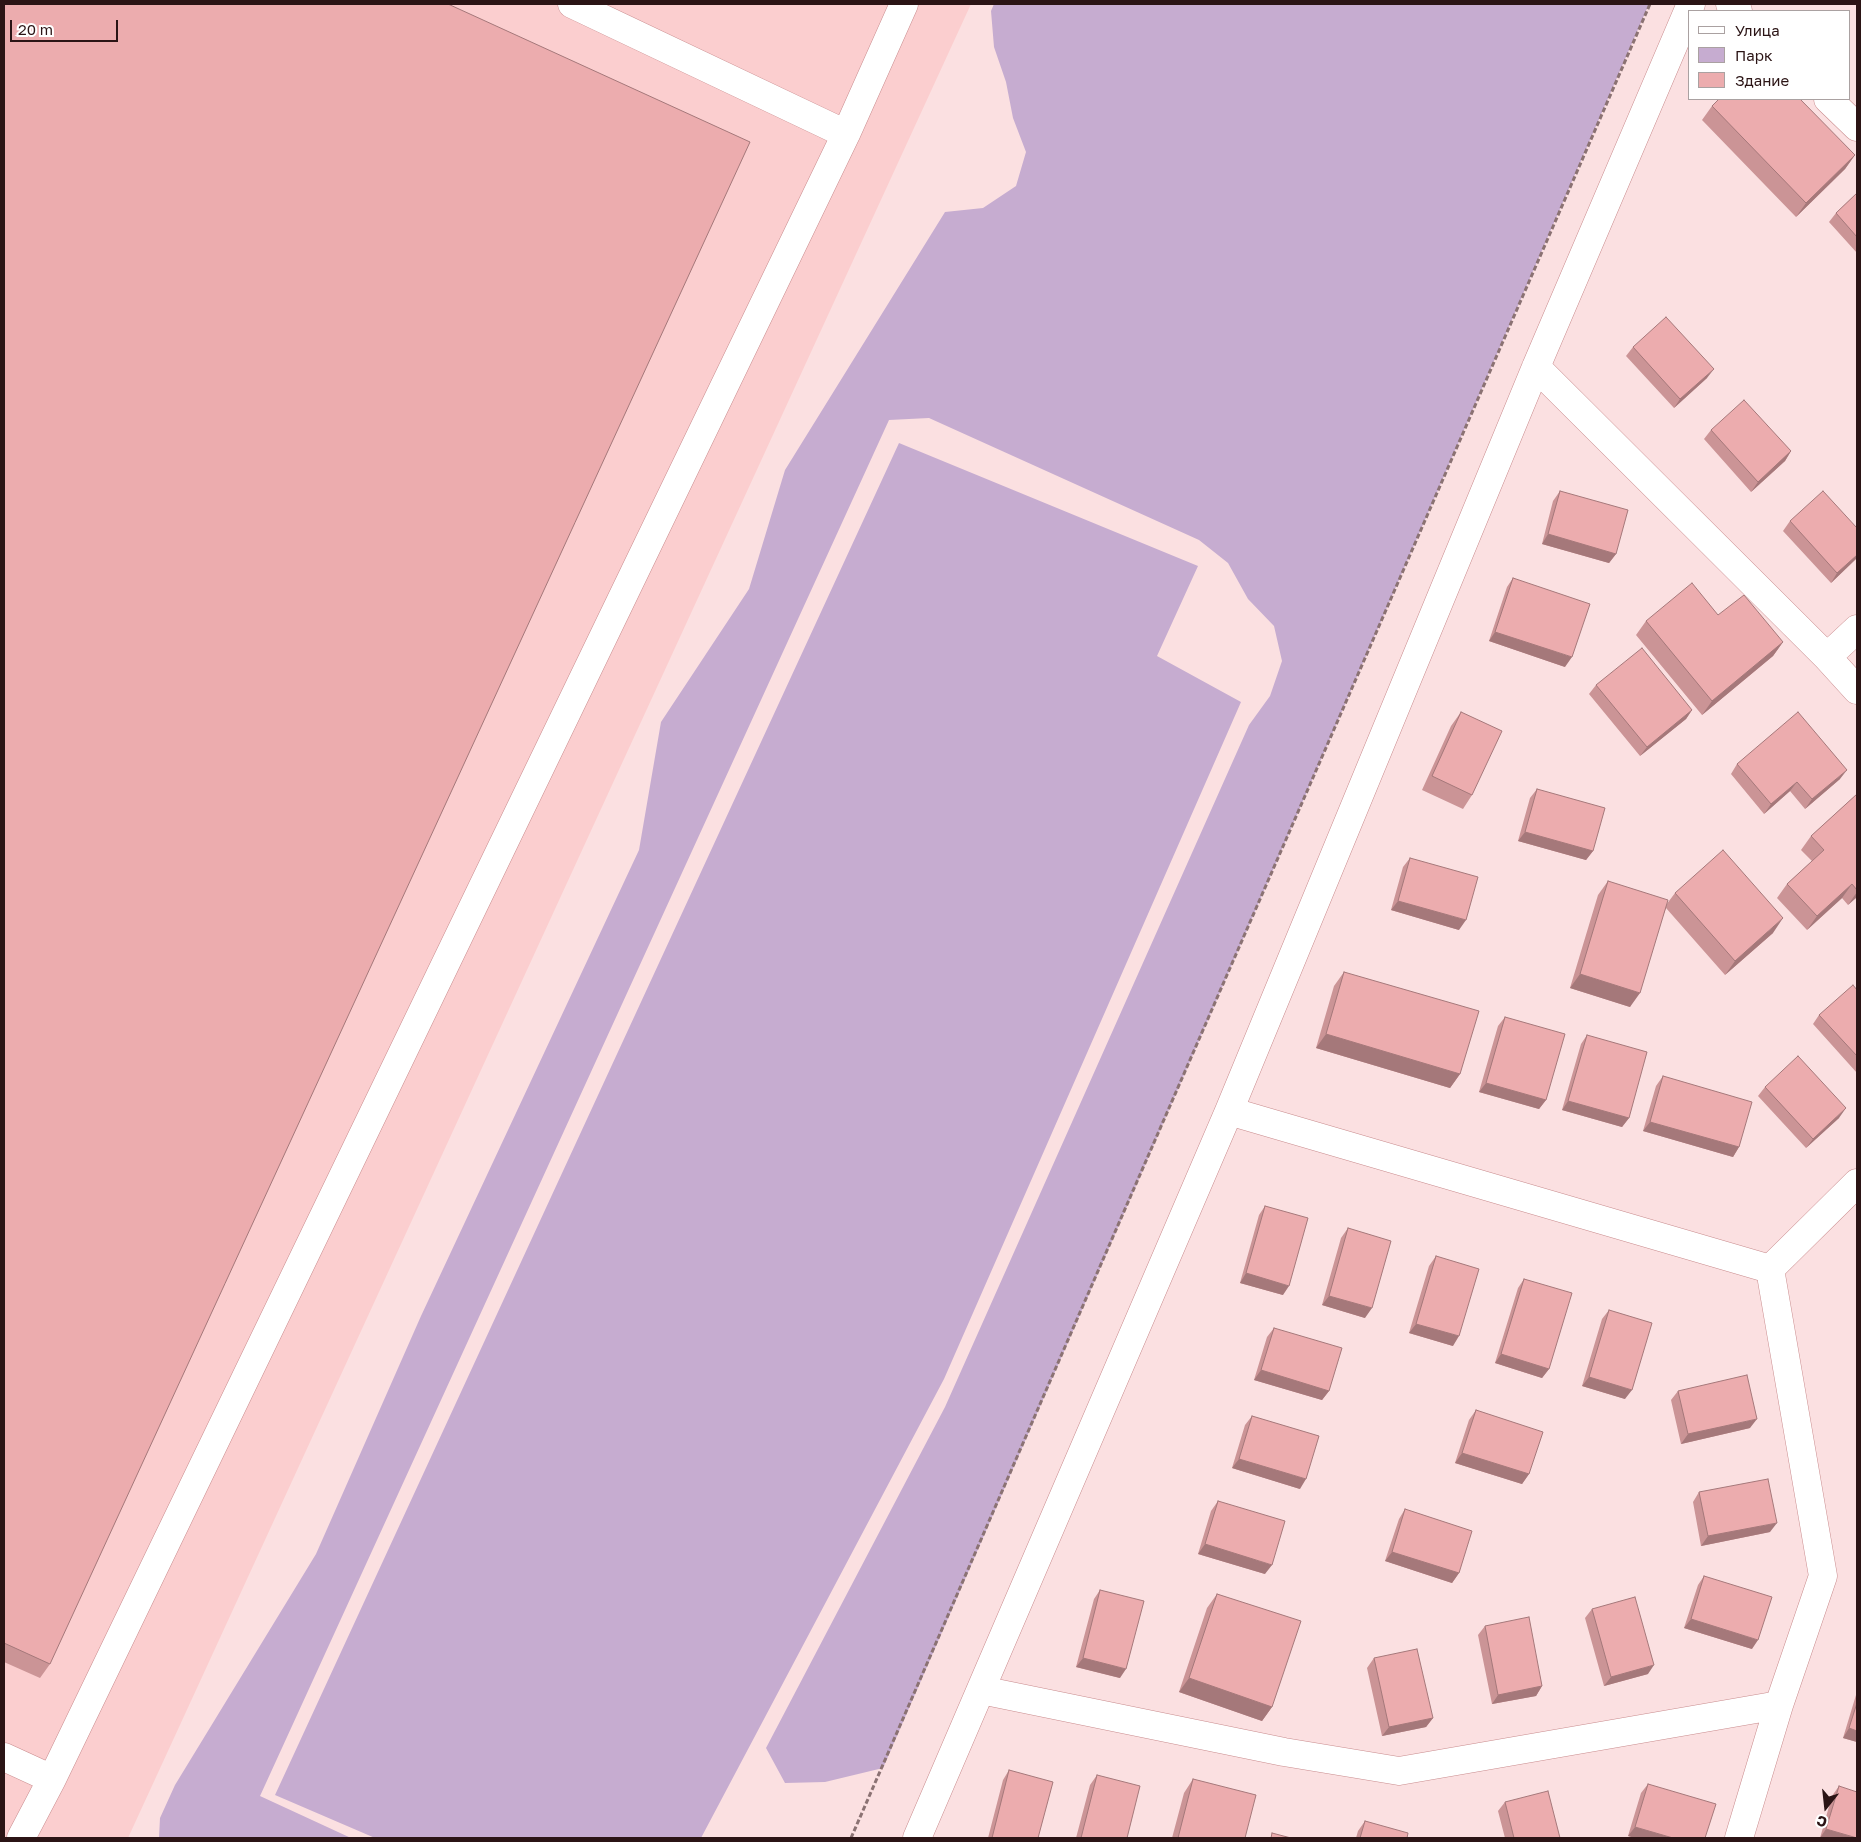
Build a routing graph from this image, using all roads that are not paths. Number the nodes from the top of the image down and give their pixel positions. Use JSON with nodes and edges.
{"nodes":[{"id":1,"x":572,"y":4,"type":"edge"},
{"id":2,"x":904,"y":4,"type":"edge"},
{"id":3,"x":1688,"y":13,"type":"edge"},
{"id":4,"x":1829,"y":100,"type":"edge"},
{"id":5,"x":1857,"y":127,"type":"edge"},
{"id":6,"x":846,"y":134,"type":"junction"},
{"id":7,"x":1536,"y":367,"type":"junction"},
{"id":8,"x":1857,"y":629,"type":"edge"},
{"id":9,"x":1827,"y":657,"type":"junction"},
{"id":10,"x":1857,"y":690,"type":"edge"},
{"id":11,"x":1229,"y":1111,"type":"junction"},
{"id":12,"x":1857,"y":1183,"type":"edge"},
{"id":13,"x":1770,"y":1269,"type":"junction"},
{"id":14,"x":981,"y":1690,"type":"junction"},
{"id":15,"x":1779,"y":1705,"type":"junction"},
{"id":16,"x":4,"y":1757,"type":"edge"},
{"id":17,"x":52,"y":1779,"type":"junction"},
{"id":18,"x":21,"y":1838,"type":"edge"},
{"id":19,"x":917,"y":1838,"type":"edge"},
{"id":20,"x":1740,"y":1838,"type":"edge"}],
"edges":[{"from":1,"to":6,"type":"street"},
{"from":2,"to":6,"type":"street"},
{"from":3,"to":7,"type":"street"},
{"from":4,"to":5,"type":"street"},
{"from":6,"to":17,"type":"street"},
{"from":7,"to":9,"type":"street"},
{"from":7,"to":11,"type":"street"},
{"from":8,"to":9,"type":"street"},
{"from":9,"to":10,"type":"street"},
{"from":11,"to":13,"type":"street"},
{"from":11,"to":14,"type":"street"},
{"from":12,"to":13,"type":"street"},
{"from":13,"to":15,"type":"street"},
{"from":14,"to":15,"type":"street"},
{"from":14,"to":19,"type":"street"},
{"from":15,"to":20,"type":"street"},
{"from":16,"to":17,"type":"street"},
{"from":17,"to":18,"type":"street"}]}
